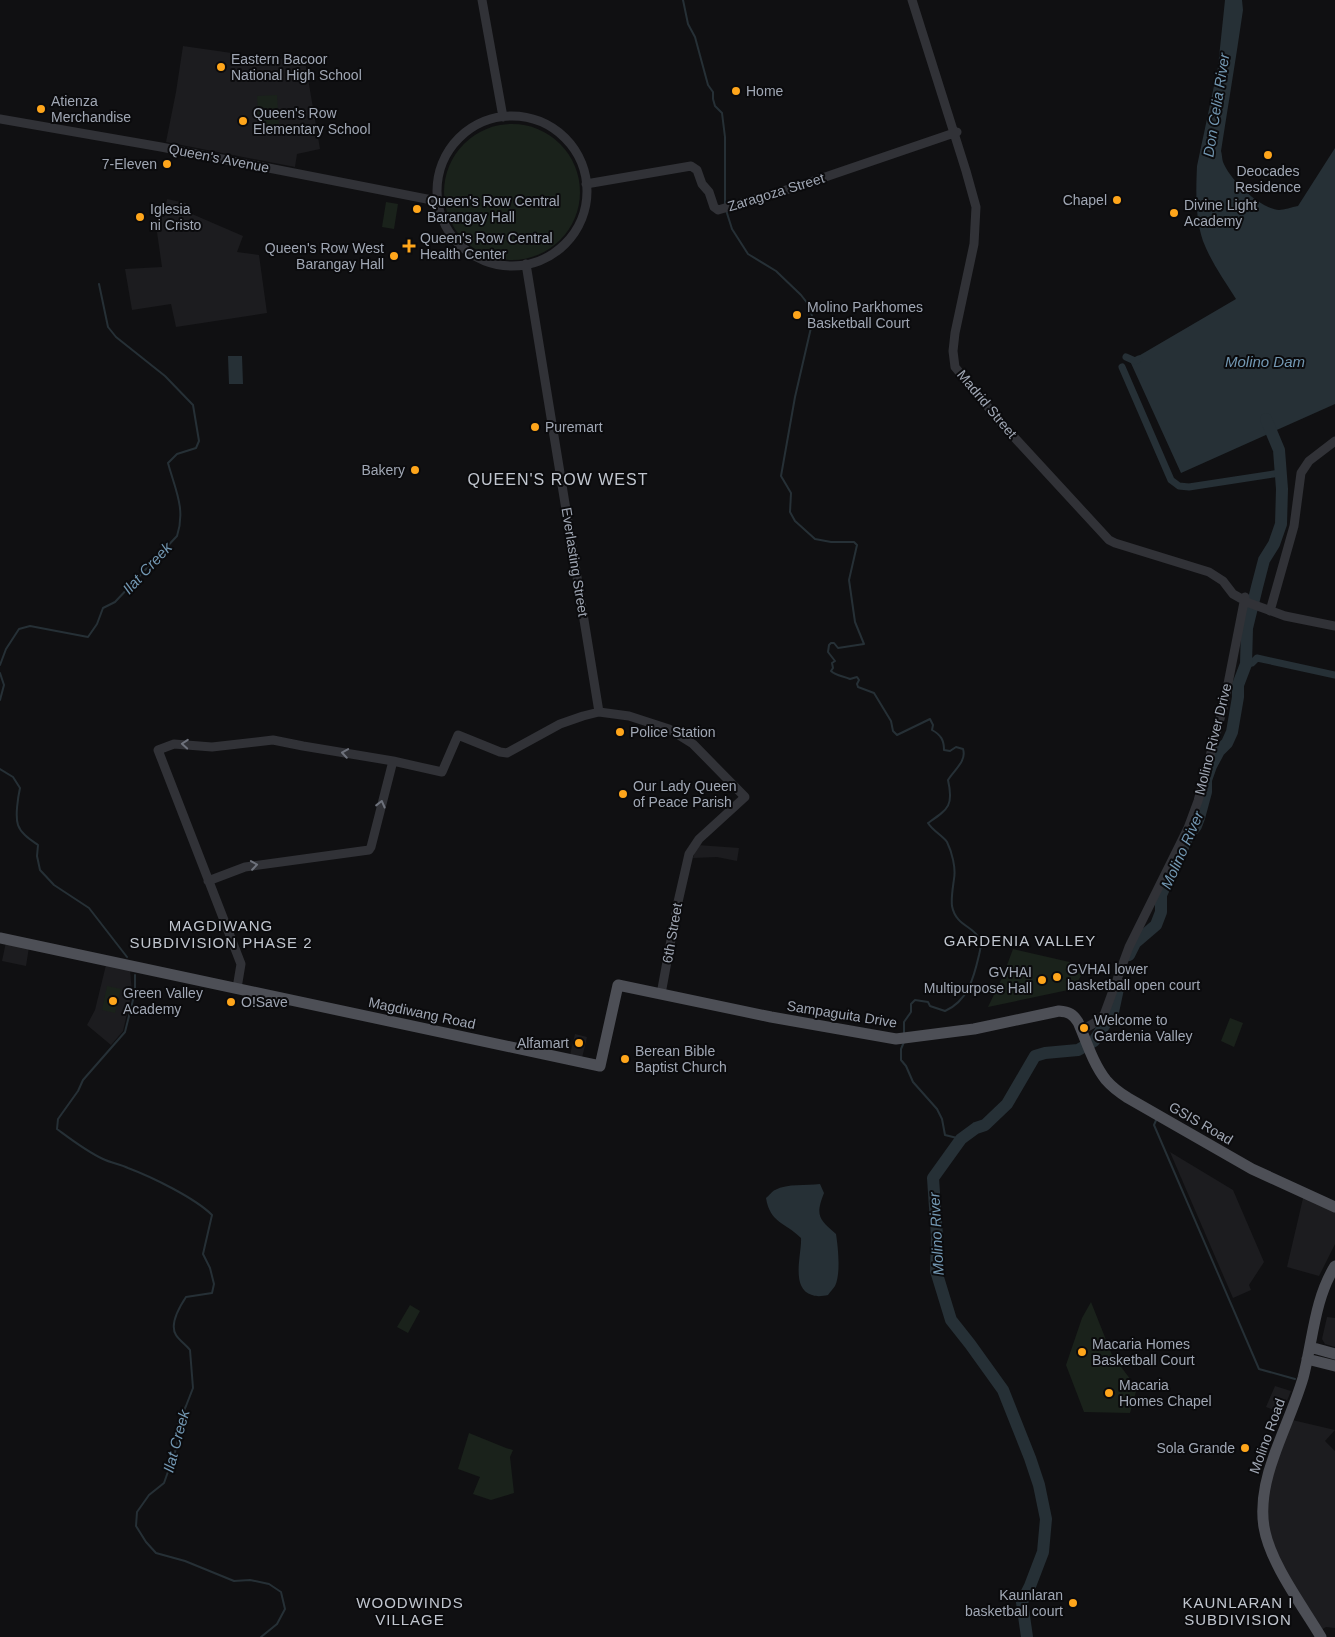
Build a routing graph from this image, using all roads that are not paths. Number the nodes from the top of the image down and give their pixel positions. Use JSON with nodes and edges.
{"nodes":[{"id":1,"x":482,"y":0,"type":"edge"},
{"id":2,"x":912,"y":0,"type":"edge"},
{"id":3,"x":917,"y":0,"type":"edge"},
{"id":4,"x":503,"y":117,"type":"junction"},
{"id":5,"x":0,"y":119,"type":"edge"},
{"id":6,"x":956,"y":132,"type":"junction"},
{"id":7,"x":586,"y":184,"type":"junction"},
{"id":8,"x":437,"y":201,"type":"junction"},
{"id":9,"x":526,"y":264,"type":"junction"},
{"id":10,"x":1335,"y":441,"type":"edge"},
{"id":11,"x":1247,"y":600,"type":"junction"},
{"id":12,"x":1269,"y":608,"type":"junction"},
{"id":13,"x":1335,"y":622,"type":"edge"},
{"id":14,"x":1335,"y":626,"type":"edge"},
{"id":15,"x":599,"y":712,"type":"junction"},
{"id":16,"x":393,"y":761,"type":"junction"},
{"id":17,"x":208,"y":881,"type":"junction"},
{"id":18,"x":0,"y":938,"type":"edge"},
{"id":19,"x":237,"y":988,"type":"junction"},
{"id":20,"x":662,"y":994,"type":"junction"},
{"id":21,"x":1082,"y":1030,"type":"junction"},
{"id":22,"x":600,"y":1066,"type":"joint"},
{"id":23,"x":1335,"y":1207,"type":"edge"},
{"id":24,"x":1335,"y":1266,"type":"edge"},
{"id":25,"x":1310,"y":1347,"type":"junction"},
{"id":26,"x":1335,"y":1354,"type":"edge"},
{"id":27,"x":1307,"y":1358,"type":"junction"},
{"id":28,"x":1335,"y":1366,"type":"edge"},
{"id":29,"x":1321,"y":1637,"type":"edge"}],
"edges":[{"from":1,"to":4,"type":"street"},
{"from":2,"to":6,"type":"street","name":"Madrid Street"},
{"from":3,"to":6,"type":"street","name":"Madrid Street"},
{"from":4,"to":7,"type":"street"},
{"from":4,"to":8,"type":"street"},
{"from":5,"to":8,"type":"street","name":"Queen's Avenue"},
{"from":6,"to":7,"type":"street","name":"Zaragoza Street"},
{"from":6,"to":11,"type":"street","name":"Madrid Street"},
{"from":7,"to":9,"type":"street"},
{"from":8,"to":9,"type":"street"},
{"from":9,"to":15,"type":"street","name":"Everlasting Street"},
{"from":10,"to":12,"type":"street"},
{"from":11,"to":12,"type":"street","name":"Madrid Street"},
{"from":11,"to":21,"type":"street","name":"Molino River Drive"},
{"from":12,"to":13,"type":"street","name":"Madrid Street"},
{"from":12,"to":14,"type":"street","name":"Madrid Street"},
{"from":15,"to":16,"type":"street"},
{"from":15,"to":20,"type":"street","name":"6th Street"},
{"from":17,"to":16,"type":"street","one_way":true},
{"from":16,"to":17,"type":"street","one_way":true},
{"from":17,"to":19,"type":"street"},
{"from":18,"to":19,"type":"main road","name":"Magdiwang Road"},
{"from":19,"to":22,"type":"main road","name":"Magdiwang Road"},
{"from":20,"to":21,"type":"main road","name":"Sampaguita Drive"},
{"from":20,"to":22,"type":"main road","name":"Sampaguita Drive"},
{"from":21,"to":23,"type":"main road","name":"GSIS Road"},
{"from":24,"to":25,"type":"main road","name":"Molino Road"},
{"from":25,"to":26,"type":"main road"},
{"from":25,"to":27,"type":"main road","name":"Molino Road"},
{"from":27,"to":28,"type":"main road"},
{"from":27,"to":29,"type":"main road","name":"Molino Road"}]}
